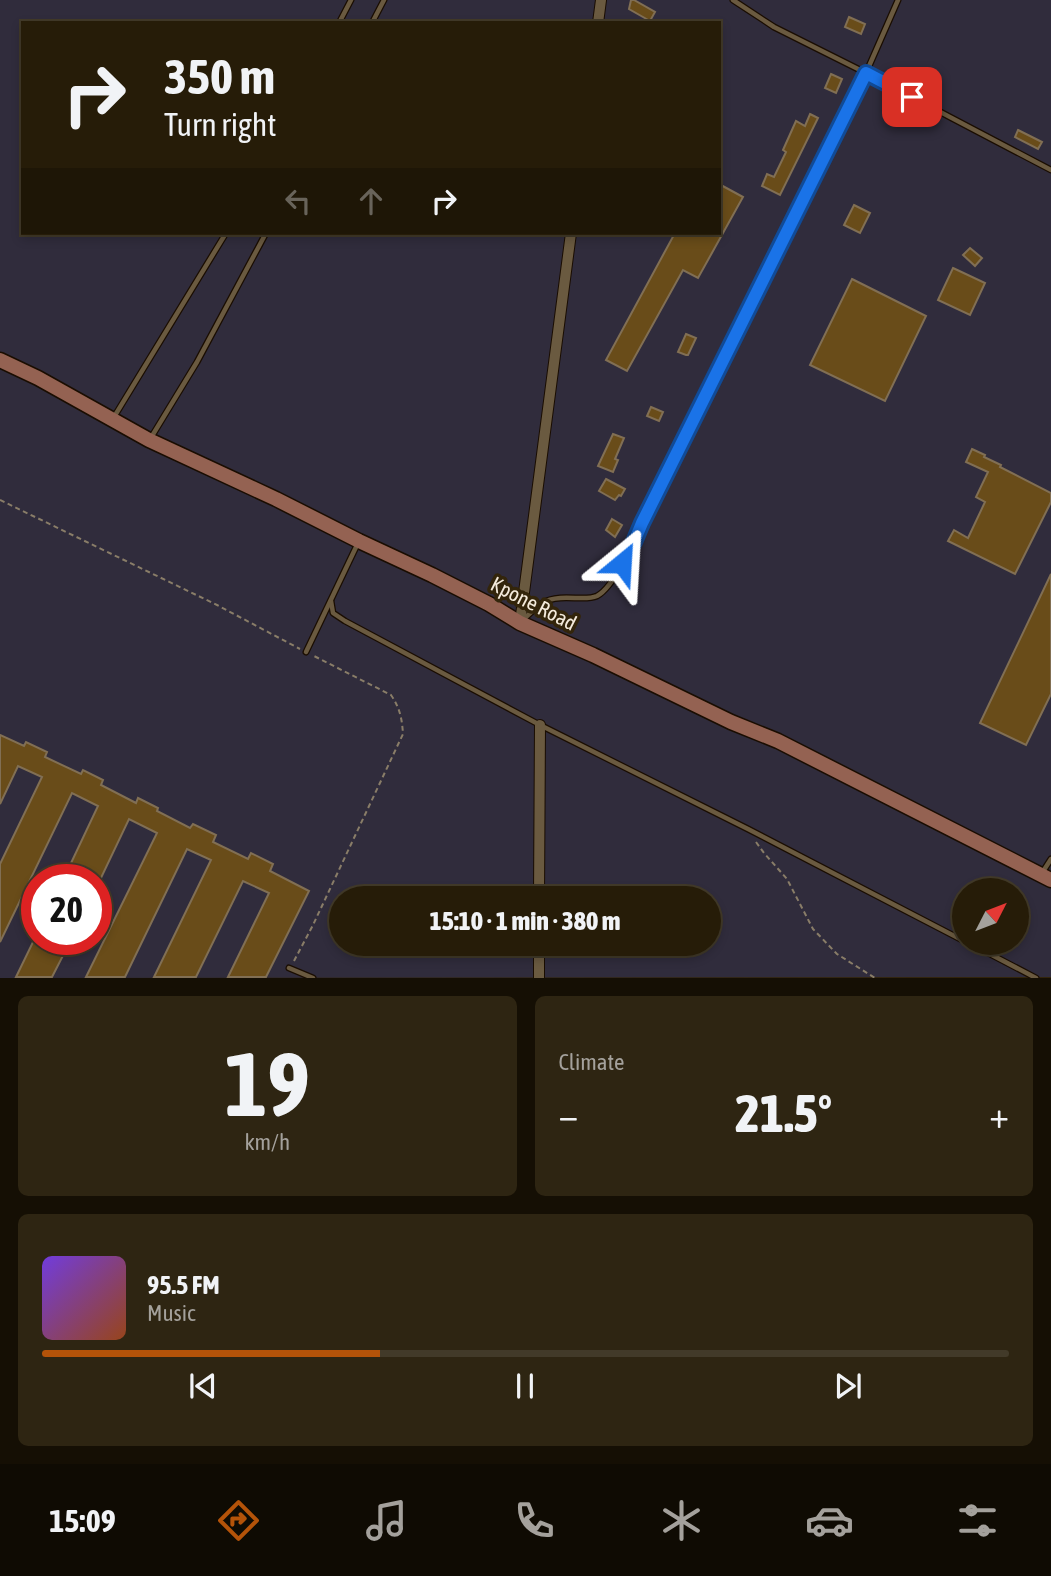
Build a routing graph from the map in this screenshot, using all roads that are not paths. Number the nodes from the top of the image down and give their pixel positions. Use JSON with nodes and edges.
{"nodes":[{"id":1,"x":351,"y":0,"type":"edge"},
{"id":2,"x":384,"y":0,"type":"edge"},
{"id":3,"x":601,"y":0,"type":"edge"},
{"id":4,"x":733,"y":0,"type":"edge"},
{"id":5,"x":898,"y":0,"type":"edge"},
{"id":6,"x":340,"y":21,"type":"edge"},
{"id":7,"x":373,"y":21,"type":"edge"},
{"id":8,"x":598,"y":21,"type":"edge"},
{"id":9,"x":866,"y":73,"type":"junction"},
{"id":10,"x":1051,"y":170,"type":"edge"},
{"id":11,"x":225,"y":235,"type":"edge"},
{"id":12,"x":265,"y":235,"type":"edge"},
{"id":13,"x":570,"y":235,"type":"edge"},
{"id":14,"x":0,"y":360,"type":"edge"},
{"id":15,"x":112,"y":420,"type":"junction"},
{"id":16,"x":149,"y":440,"type":"junction"},
{"id":17,"x":359,"y":541,"type":"junction"},
{"id":18,"x":331,"y":601,"type":"junction"},
{"id":19,"x":520,"y":623,"type":"junction"},
{"id":20,"x":306,"y":652,"type":"road end"},
{"id":21,"x":540,"y":725,"type":"junction"},
{"id":22,"x":1051,"y":859,"type":"edge"},
{"id":23,"x":1046,"y":877,"type":"edge"},
{"id":24,"x":539,"y":886,"type":"edge"},
{"id":25,"x":952,"y":935,"type":"edge"},
{"id":26,"x":539,"y":956,"type":"edge"},
{"id":27,"x":993,"y":956,"type":"edge"},
{"id":28,"x":289,"y":968,"type":"road end"},
{"id":29,"x":313,"y":978,"type":"edge"},
{"id":30,"x":539,"y":978,"type":"edge"},
{"id":31,"x":1036,"y":978,"type":"edge"}],
"edges":[{"from":1,"to":6,"type":"lane"},
{"from":2,"to":7,"type":"lane"},
{"from":3,"to":8,"type":"street"},
{"from":4,"to":9,"type":"lane"},
{"from":5,"to":9,"type":"lane"},
{"from":9,"to":10,"type":"lane"},
{"from":9,"to":19,"type":"lane"},
{"from":11,"to":15,"type":"lane"},
{"from":12,"to":16,"type":"lane"},
{"from":13,"to":19,"type":"street"},
{"from":14,"to":15,"type":"main road","name":"Kpone Road"},
{"from":15,"to":16,"type":"main road","name":"Kpone Road"},
{"from":16,"to":17,"type":"main road","name":"Kpone Road"},
{"from":17,"to":18,"type":"lane"},
{"from":17,"to":19,"type":"main road","name":"Kpone Road"},
{"from":18,"to":20,"type":"lane"},
{"from":18,"to":21,"type":"lane"},
{"from":19,"to":23,"type":"main road","name":"Kpone Road"},
{"from":21,"to":24,"type":"street"},
{"from":21,"to":25,"type":"lane"},
{"from":22,"to":23,"type":"lane"},
{"from":26,"to":30,"type":"street"},
{"from":27,"to":31,"type":"lane"},
{"from":28,"to":29,"type":"lane"}]}
